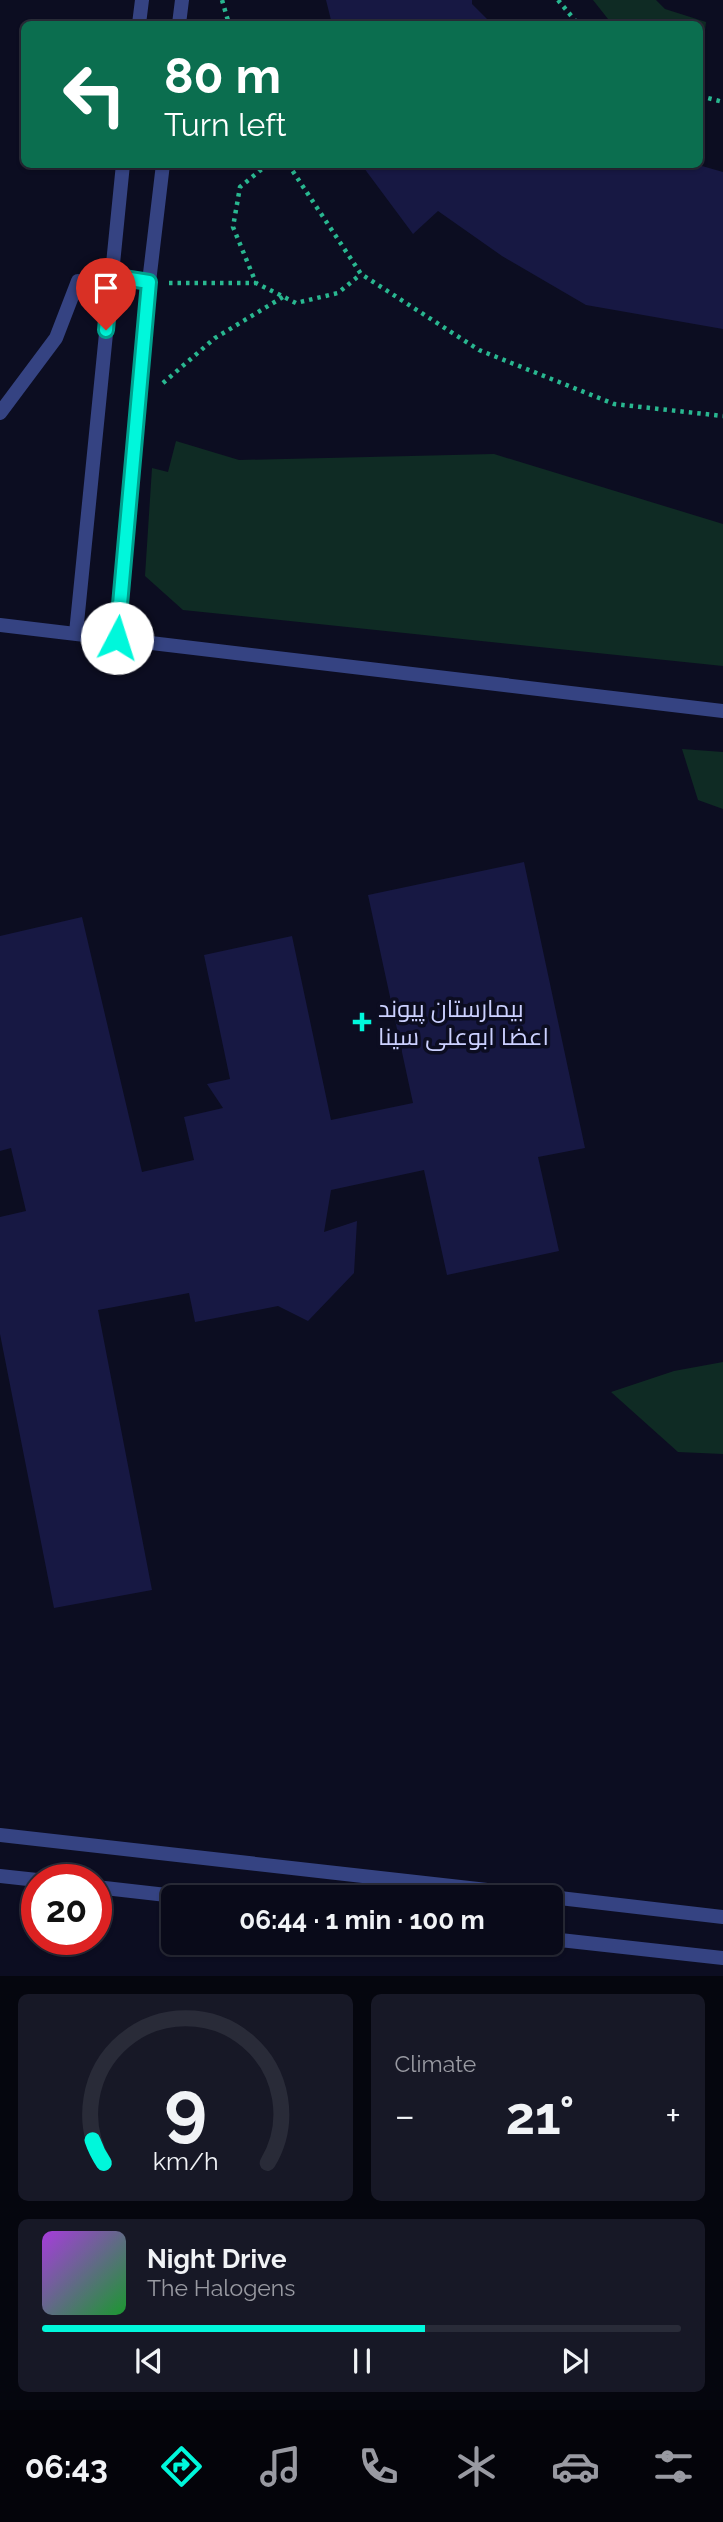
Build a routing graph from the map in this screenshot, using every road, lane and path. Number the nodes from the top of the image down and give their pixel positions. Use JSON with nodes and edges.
{"nodes":[{"id":1,"x":142,"y":0,"type":"edge"},
{"id":2,"x":182,"y":0,"type":"edge"},
{"id":3,"x":222,"y":0,"type":"edge"},
{"id":4,"x":558,"y":0,"type":"edge"},
{"id":5,"x":139,"y":21,"type":"edge"},
{"id":6,"x":179,"y":21,"type":"edge"},
{"id":7,"x":228,"y":21,"type":"edge"},
{"id":8,"x":576,"y":21,"type":"edge"},
{"id":9,"x":703,"y":97,"type":"edge"},
{"id":10,"x":723,"y":102,"type":"edge"},
{"id":11,"x":123,"y":168,"type":"edge"},
{"id":12,"x":163,"y":168,"type":"edge"},
{"id":13,"x":263,"y":168,"type":"edge"},
{"id":14,"x":291,"y":168,"type":"edge"},
{"id":15,"x":361,"y":274,"type":"junction"},
{"id":16,"x":111,"y":276,"type":"junction"},
{"id":17,"x":78,"y":281,"type":"dead end"},
{"id":18,"x":149,"y":282,"type":"junction"},
{"id":19,"x":256,"y":283,"type":"junction"},
{"id":20,"x":284,"y":296,"type":"junction"},
{"id":21,"x":138,"y":404,"type":"junction"},
{"id":22,"x":0,"y":413,"type":"edge"},
{"id":23,"x":723,"y":416,"type":"edge"},
{"id":24,"x":0,"y":625,"type":"edge"},
{"id":25,"x":76,"y":633,"type":"junction"},
{"id":26,"x":117,"y":638,"type":"junction"},
{"id":27,"x":723,"y":711,"type":"edge"},
{"id":28,"x":0,"y":1835,"type":"edge"},
{"id":29,"x":0,"y":1876,"type":"edge"},
{"id":30,"x":21,"y":1878,"type":"edge"},
{"id":31,"x":444,"y":1885,"type":"edge"},
{"id":32,"x":112,"y":1889,"type":"edge"},
{"id":33,"x":161,"y":1894,"type":"edge"},
{"id":34,"x":563,"y":1899,"type":"edge"},
{"id":35,"x":723,"y":1917,"type":"edge"},
{"id":36,"x":563,"y":1940,"type":"edge"},
{"id":37,"x":723,"y":1958,"type":"edge"}],
"edges":[{"from":1,"to":5,"type":"lane"},
{"from":2,"to":6,"type":"lane"},
{"from":3,"to":7,"type":"path"},
{"from":4,"to":8,"type":"path"},
{"from":9,"to":10,"type":"path"},
{"from":11,"to":16,"type":"lane"},
{"from":12,"to":18,"type":"lane"},
{"from":13,"to":19,"type":"path"},
{"from":14,"to":15,"type":"path"},
{"from":15,"to":20,"type":"path"},
{"from":15,"to":23,"type":"path"},
{"from":16,"to":18,"type":"lane"},
{"from":16,"to":25,"type":"lane"},
{"from":17,"to":22,"type":"lane"},
{"from":18,"to":19,"type":"path"},
{"from":18,"to":21,"type":"lane"},
{"from":19,"to":20,"type":"path"},
{"from":20,"to":21,"type":"path"},
{"from":21,"to":26,"type":"lane"},
{"from":24,"to":25,"type":"lane"},
{"from":25,"to":26,"type":"lane"},
{"from":26,"to":27,"type":"lane"},
{"from":28,"to":31,"type":"lane"},
{"from":29,"to":30,"type":"lane"},
{"from":32,"to":33,"type":"lane"},
{"from":34,"to":35,"type":"lane"},
{"from":36,"to":37,"type":"lane"}]}
